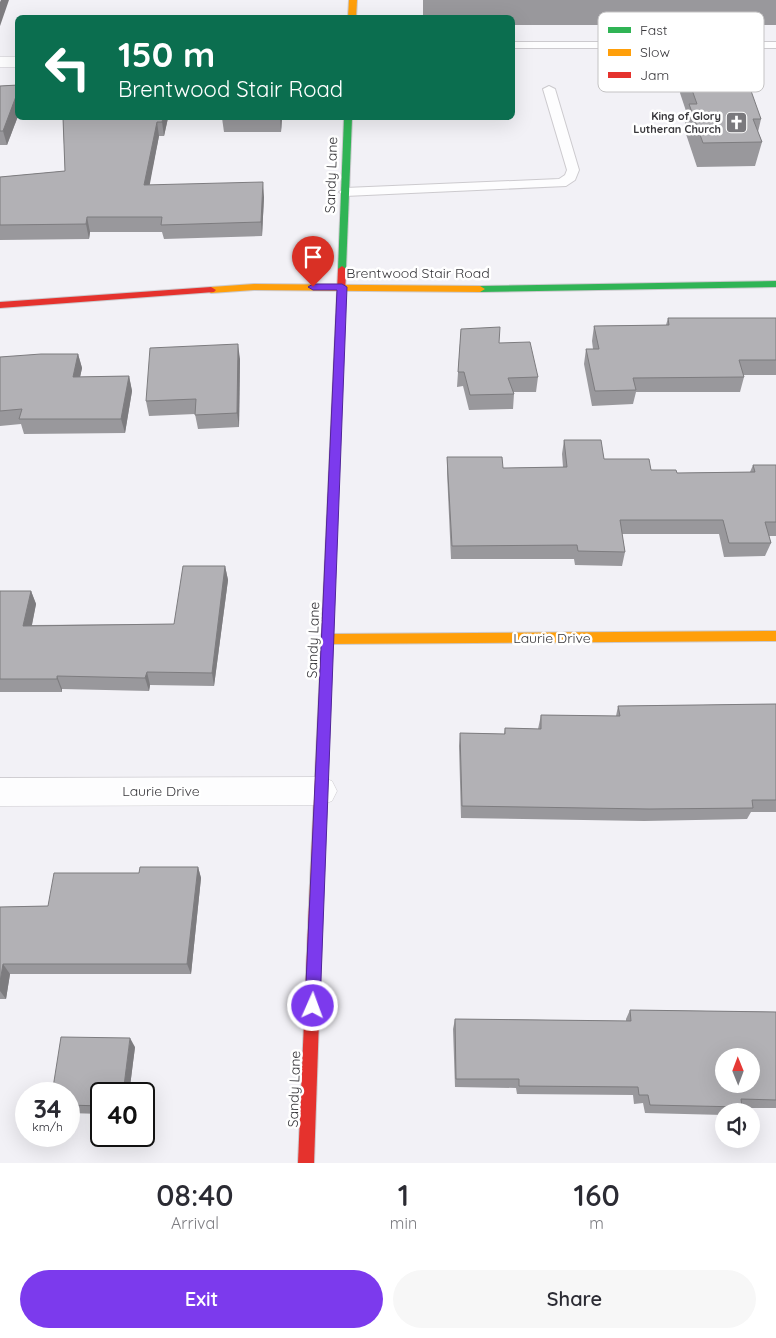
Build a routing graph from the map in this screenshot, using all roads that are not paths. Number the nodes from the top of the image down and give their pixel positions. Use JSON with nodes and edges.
{"nodes":[{"id":1,"x":352,"y":0,"type":"edge"},
{"id":2,"x":352,"y":15,"type":"edge"},
{"id":3,"x":598,"y":45,"type":"edge"},
{"id":4,"x":515,"y":46,"type":"edge"},
{"id":5,"x":0,"y":62,"type":"edge"},
{"id":6,"x":15,"y":62,"type":"edge"},
{"id":7,"x":549,"y":89,"type":"dead end"},
{"id":8,"x":348,"y":120,"type":"edge"},
{"id":9,"x":345,"y":192,"type":"junction"},
{"id":10,"x":776,"y":284,"type":"edge"},
{"id":11,"x":342,"y":287,"type":"junction"},
{"id":12,"x":0,"y":305,"type":"edge"},
{"id":13,"x":776,"y":636,"type":"edge"},
{"id":14,"x":328,"y":639,"type":"junction"},
{"id":15,"x":321,"y":791,"type":"junction"},
{"id":16,"x":0,"y":792,"type":"edge"},
{"id":17,"x":306,"y":1163,"type":"edge"}],
"edges":[{"from":1,"to":2,"type":"street"},
{"from":3,"to":4,"type":"lane"},
{"from":5,"to":6,"type":"street"},
{"from":7,"to":9,"type":"lane"},
{"from":8,"to":9,"type":"street","name":"Sandy Lane"},
{"from":9,"to":11,"type":"street","name":"Sandy Lane"},
{"from":10,"to":11,"type":"street","name":"Brentwood Stair Road"},
{"from":11,"to":12,"type":"street","name":"Brentwood Stair Road"},
{"from":11,"to":14,"type":"street","name":"Sandy Lane"},
{"from":13,"to":14,"type":"street","name":"Laurie Drive"},
{"from":14,"to":15,"type":"street","name":"Sandy Lane"},
{"from":15,"to":16,"type":"street","name":"Laurie Drive"},
{"from":15,"to":17,"type":"street","name":"Sandy Lane"}]}
